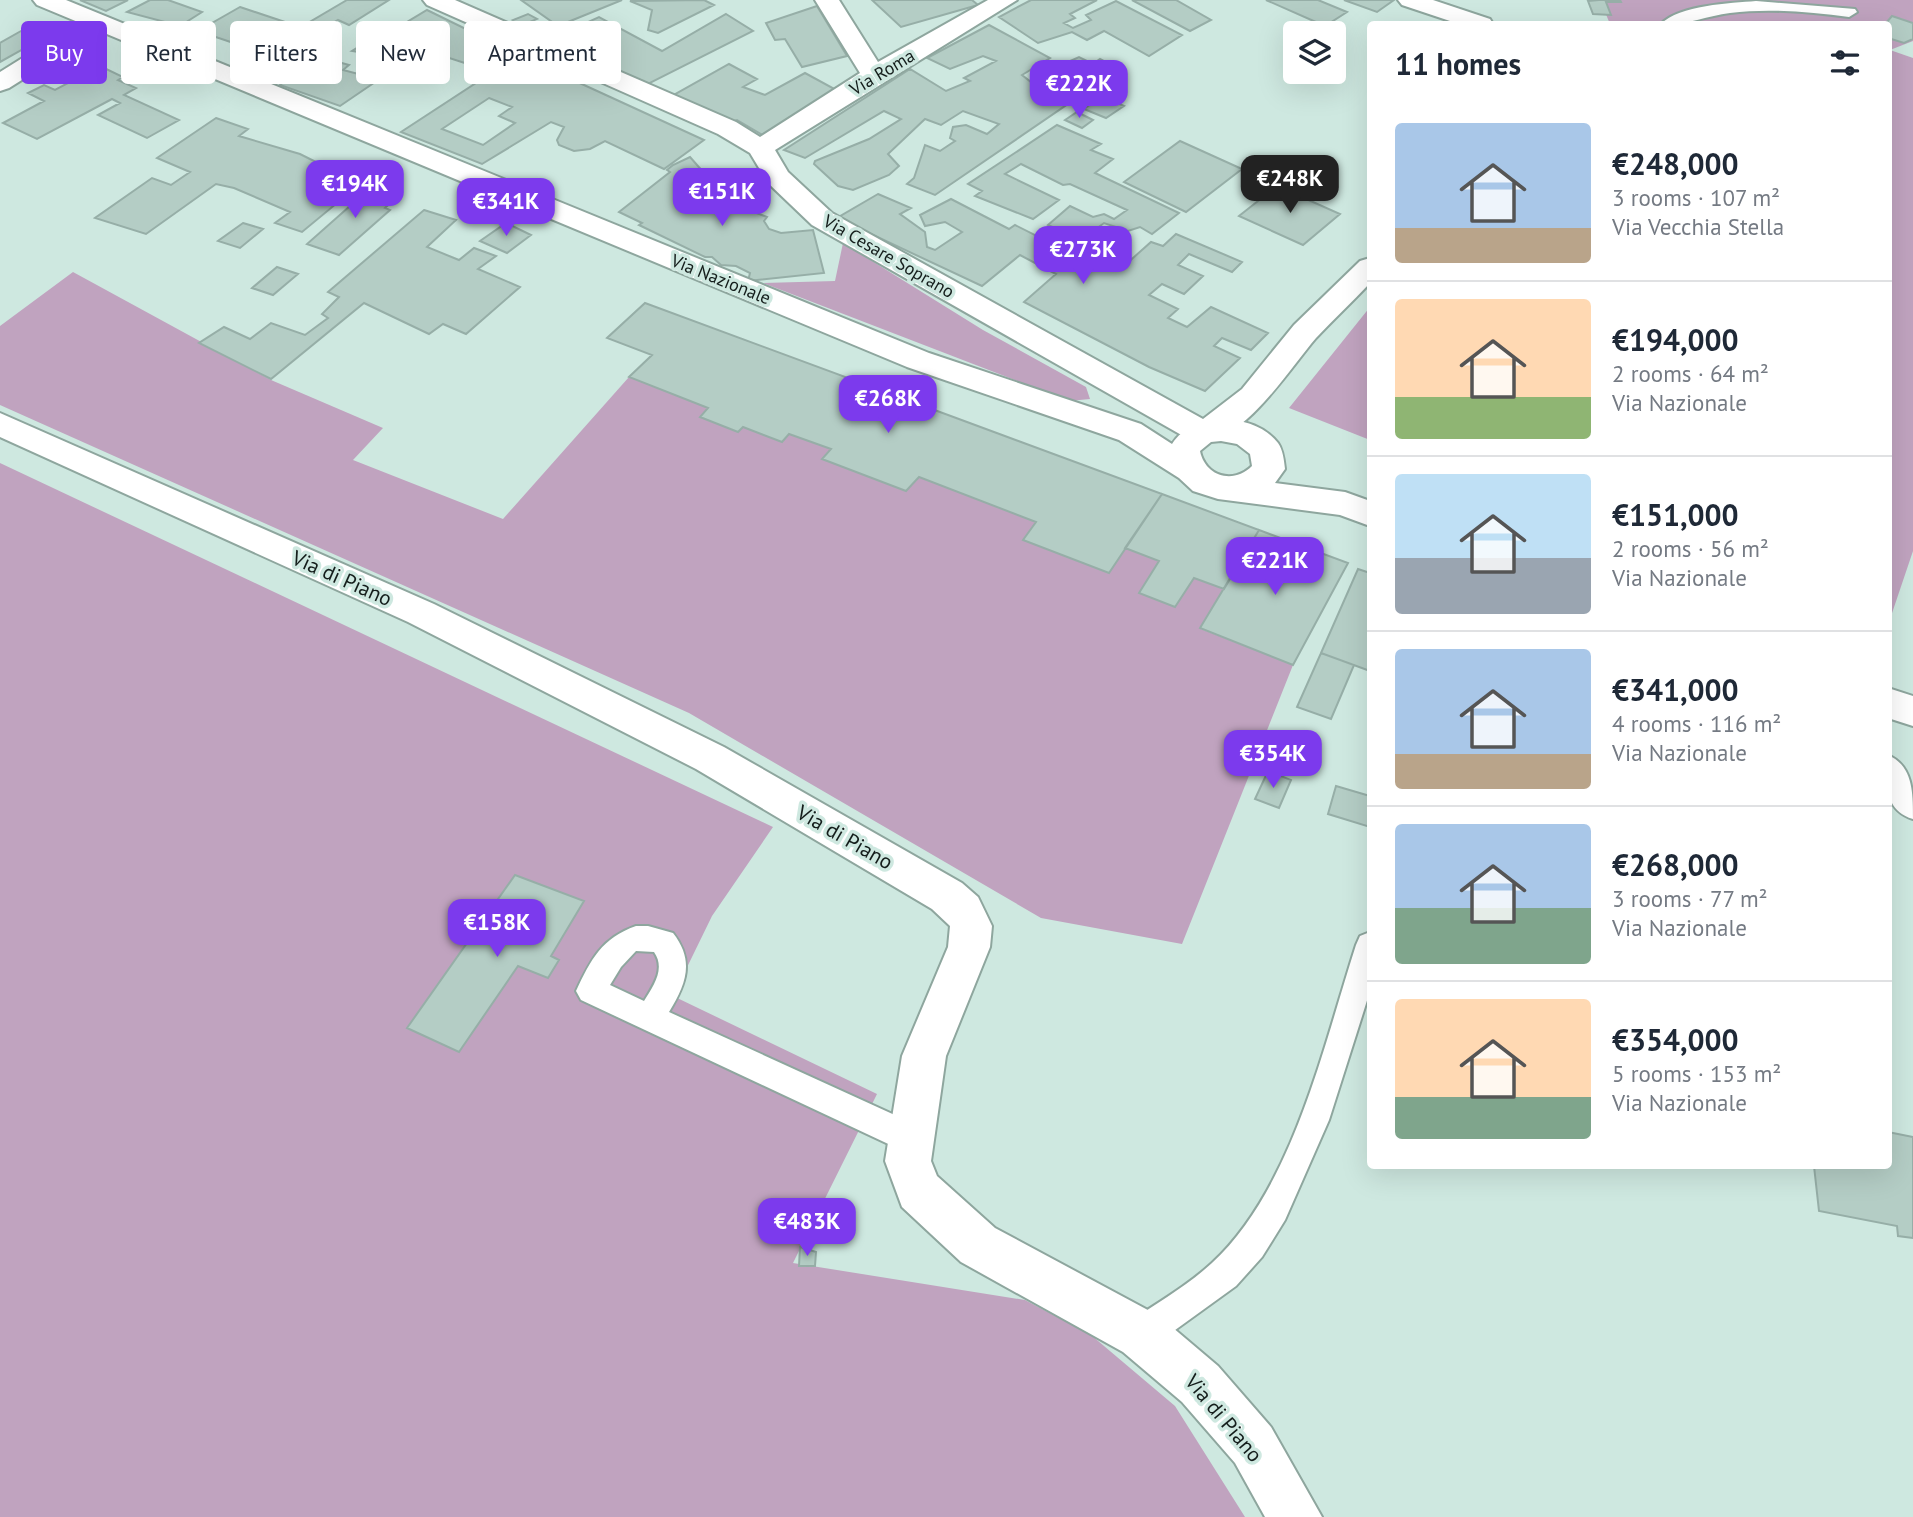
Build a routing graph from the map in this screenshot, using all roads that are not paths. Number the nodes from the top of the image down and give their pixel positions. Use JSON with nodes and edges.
{"nodes":[{"id":1,"x":45,"y":0,"type":"edge"},
{"id":2,"x":435,"y":0,"type":"edge"},
{"id":3,"x":827,"y":0,"type":"edge"},
{"id":4,"x":1005,"y":0,"type":"edge"},
{"id":5,"x":1410,"y":0,"type":"edge"},
{"id":6,"x":1849,"y":12,"type":"dead end"},
{"id":7,"x":95,"y":21,"type":"edge"},
{"id":8,"x":1471,"y":21,"type":"edge"},
{"id":9,"x":1675,"y":21,"type":"edge"},
{"id":10,"x":107,"y":26,"type":"edge"},
{"id":11,"x":21,"y":70,"type":"edge"},
{"id":12,"x":874,"y":75,"type":"junction"},
{"id":13,"x":0,"y":83,"type":"edge"},
{"id":14,"x":760,"y":148,"type":"junction"},
{"id":15,"x":1367,"y":270,"type":"edge"},
{"id":16,"x":1253,"y":396,"type":"junction"},
{"id":17,"x":0,"y":424,"type":"edge"},
{"id":18,"x":1130,"y":432,"type":"junction"},
{"id":19,"x":1203,"y":433,"type":"junction"},
{"id":20,"x":1265,"y":449,"type":"junction"},
{"id":21,"x":1187,"y":469,"type":"junction"},
{"id":22,"x":1223,"y":488,"type":"junction"},
{"id":23,"x":1358,"y":509,"type":"edge"},
{"id":24,"x":1892,"y":704,"type":"edge"},
{"id":25,"x":1913,"y":711,"type":"edge"},
{"id":26,"x":1892,"y":776,"type":"edge"},
{"id":27,"x":1913,"y":803,"type":"edge"},
{"id":28,"x":1367,"y":954,"type":"edge"},
{"id":29,"x":649,"y":1019,"type":"dead end"},
{"id":30,"x":910,"y":1138,"type":"junction"},
{"id":31,"x":1141,"y":1334,"type":"junction"},
{"id":32,"x":1295,"y":1517,"type":"edge"}],
"edges":[{"from":1,"to":7,"type":"street","name":"Via Nazionale"},
{"from":2,"to":14,"type":"street","name":"Via Cesare Soprano"},
{"from":3,"to":12,"type":"street"},
{"from":4,"to":12,"type":"street","name":"Via Roma"},
{"from":5,"to":8,"type":"street"},
{"from":6,"to":9,"type":"lane"},
{"from":10,"to":18,"type":"street","name":"Via Nazionale"},
{"from":11,"to":13,"type":"street"},
{"from":12,"to":14,"type":"street","name":"Via Roma"},
{"from":14,"to":19,"type":"street","name":"Via Cesare Soprano"},
{"from":15,"to":16,"type":"street"},
{"from":16,"to":19,"type":"street"},
{"from":16,"to":20,"type":"street"},
{"from":17,"to":30,"type":"street","name":"Via di Piano"},
{"from":18,"to":19,"type":"street","name":"Via Nazionale"},
{"from":18,"to":21,"type":"street","name":"Via Nazionale"},
{"from":19,"to":20,"type":"street","name":"Via Nazionale"},
{"from":19,"to":21,"type":"street"},
{"from":20,"to":22,"type":"street"},
{"from":20,"to":23,"type":"street","name":"Via Nazionale"},
{"from":21,"to":22,"type":"street","name":"Via Nazionale"},
{"from":22,"to":23,"type":"street","name":"Via Nazionale"},
{"from":24,"to":25,"type":"street"},
{"from":26,"to":27,"type":"street"},
{"from":28,"to":31,"type":"lane"},
{"from":29,"to":30,"type":"lane"},
{"from":30,"to":31,"type":"street","name":"Via di Piano"},
{"from":31,"to":32,"type":"street","name":"Via di Piano"}]}
